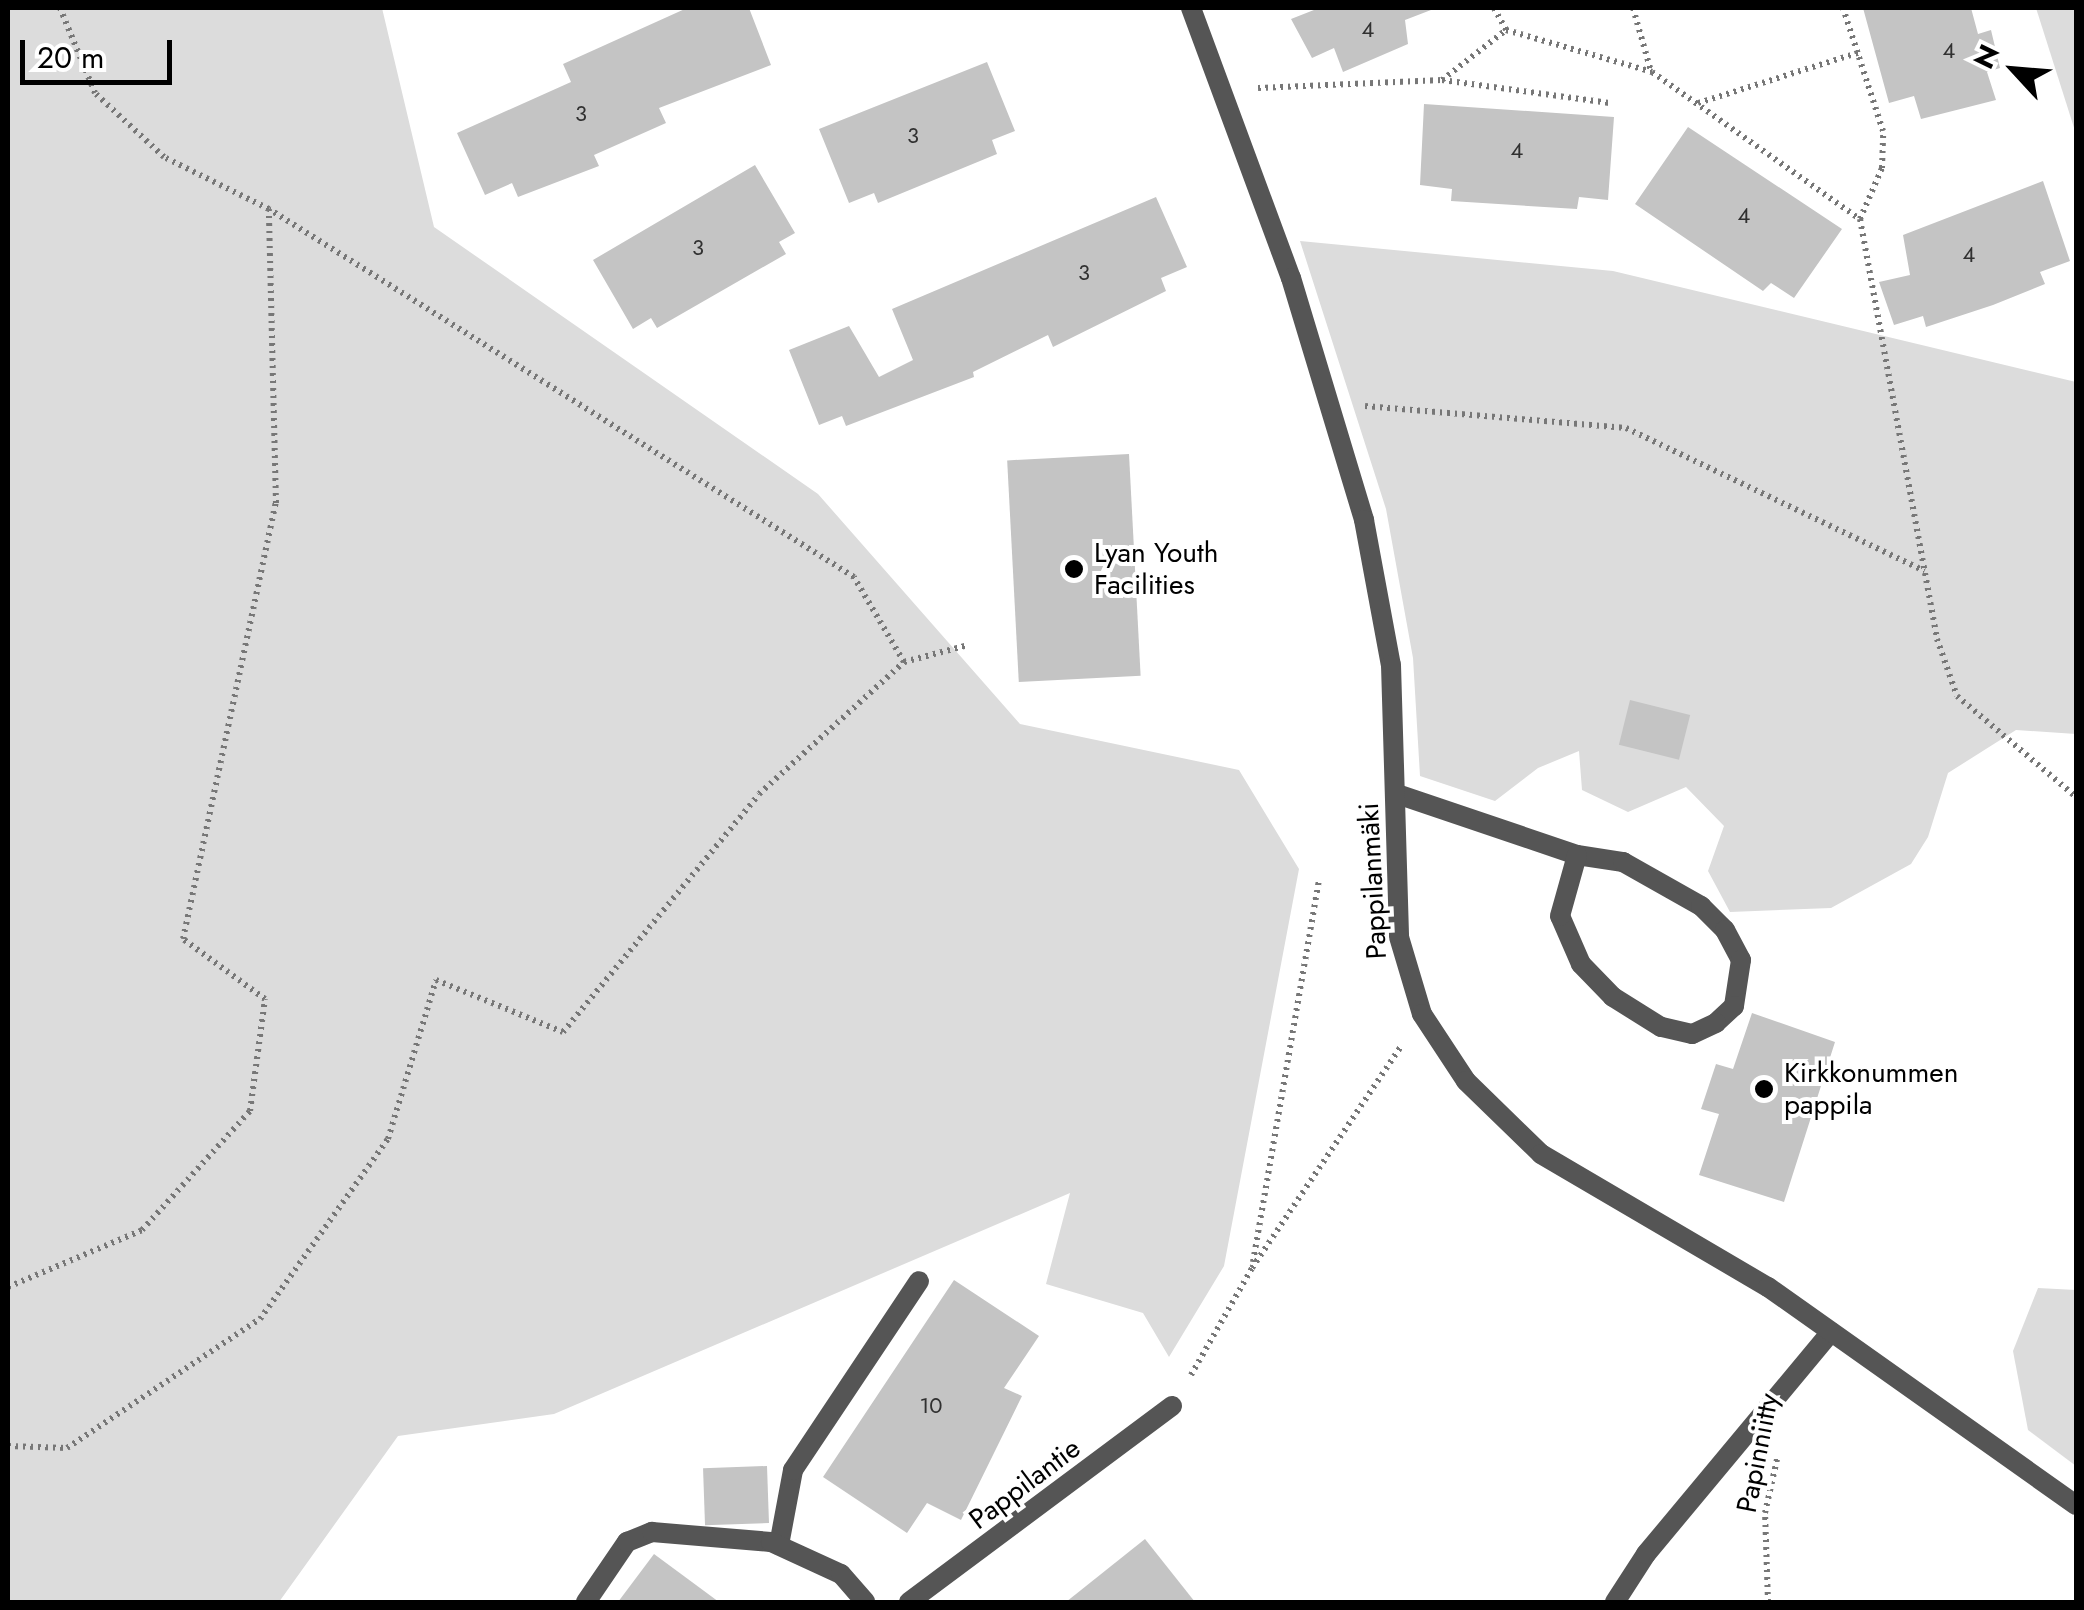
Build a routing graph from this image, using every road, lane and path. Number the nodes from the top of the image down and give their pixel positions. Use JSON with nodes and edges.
{"nodes":[{"id":1,"x":60,"y":8,"type":"edge"},
{"id":2,"x":1191,"y":8,"type":"edge"},
{"id":3,"x":1494,"y":8,"type":"edge"},
{"id":4,"x":1633,"y":8,"type":"edge"},
{"id":5,"x":1843,"y":8,"type":"edge"},
{"id":6,"x":1506,"y":30,"type":"junction"},
{"id":7,"x":1858,"y":53,"type":"junction"},
{"id":8,"x":1652,"y":72,"type":"junction"},
{"id":9,"x":1442,"y":80,"type":"junction"},
{"id":10,"x":1222,"y":90,"type":"junction"},
{"id":11,"x":1609,"y":103,"type":"dead end"},
{"id":12,"x":1698,"y":103,"type":"junction"},
{"id":13,"x":269,"y":209,"type":"junction"},
{"id":14,"x":1860,"y":220,"type":"junction"},
{"id":15,"x":1328,"y":403,"type":"junction"},
{"id":16,"x":1925,"y":572,"type":"junction"},
{"id":17,"x":968,"y":645,"type":"dead end"},
{"id":18,"x":904,"y":662,"type":"junction"},
{"id":19,"x":1397,"y":794,"type":"junction"},
{"id":20,"x":2076,"y":797,"type":"edge"},
{"id":21,"x":1577,"y":855,"type":"junction"},
{"id":22,"x":1319,"y":879,"type":"dead end"},
{"id":23,"x":1422,"y":1014,"type":"junction"},
{"id":24,"x":1252,"y":1268,"type":"junction"},
{"id":25,"x":919,"y":1281,"type":"dead end"},
{"id":26,"x":8,"y":1287,"type":"edge"},
{"id":27,"x":1831,"y":1332,"type":"junction"},
{"id":28,"x":1172,"y":1406,"type":"joint"},
{"id":29,"x":8,"y":1446,"type":"edge"},
{"id":30,"x":1779,"y":1447,"type":"dead end"},
{"id":31,"x":2076,"y":1504,"type":"edge"},
{"id":32,"x":779,"y":1545,"type":"junction"},
{"id":33,"x":586,"y":1602,"type":"edge"},
{"id":34,"x":866,"y":1602,"type":"edge"},
{"id":35,"x":909,"y":1602,"type":"edge"},
{"id":36,"x":1615,"y":1602,"type":"edge"},
{"id":37,"x":1768,"y":1602,"type":"edge"}],
"edges":[{"from":1,"to":13,"type":"path"},
{"from":2,"to":10,"type":"street","name":"Pappilanmäki"},
{"from":3,"to":6,"type":"path"},
{"from":4,"to":8,"type":"path"},
{"from":5,"to":7,"type":"path"},
{"from":6,"to":8,"type":"path"},
{"from":6,"to":9,"type":"path"},
{"from":7,"to":12,"type":"path"},
{"from":7,"to":14,"type":"path"},
{"from":8,"to":12,"type":"path"},
{"from":9,"to":10,"type":"path"},
{"from":9,"to":11,"type":"path"},
{"from":10,"to":15,"type":"street","name":"Pappilanmäki"},
{"from":12,"to":14,"type":"path"},
{"from":13,"to":18,"type":"path"},
{"from":13,"to":26,"type":"path"},
{"from":14,"to":16,"type":"path"},
{"from":15,"to":16,"type":"path"},
{"from":15,"to":19,"type":"street","name":"Pappilanmäki"},
{"from":16,"to":20,"type":"path"},
{"from":17,"to":18,"type":"path"},
{"from":18,"to":29,"type":"path"},
{"from":19,"to":21,"type":"street"},
{"from":19,"to":23,"type":"street","name":"Pappilanmäki"},
{"from":21,"to":21,"type":"street"},
{"from":22,"to":24,"type":"path"},
{"from":23,"to":24,"type":"path"},
{"from":23,"to":27,"type":"street","name":"Pappilanmäki"},
{"from":24,"to":28,"type":"path"},
{"from":25,"to":32,"type":"street"},
{"from":27,"to":31,"type":"street","name":"Pappilanmäki"},
{"from":27,"to":36,"type":"street"},
{"from":28,"to":35,"type":"street","name":"Pappilantie"},
{"from":30,"to":37,"type":"path","name":"Papinniitty"},
{"from":32,"to":33,"type":"street"},
{"from":32,"to":34,"type":"street"}]}
